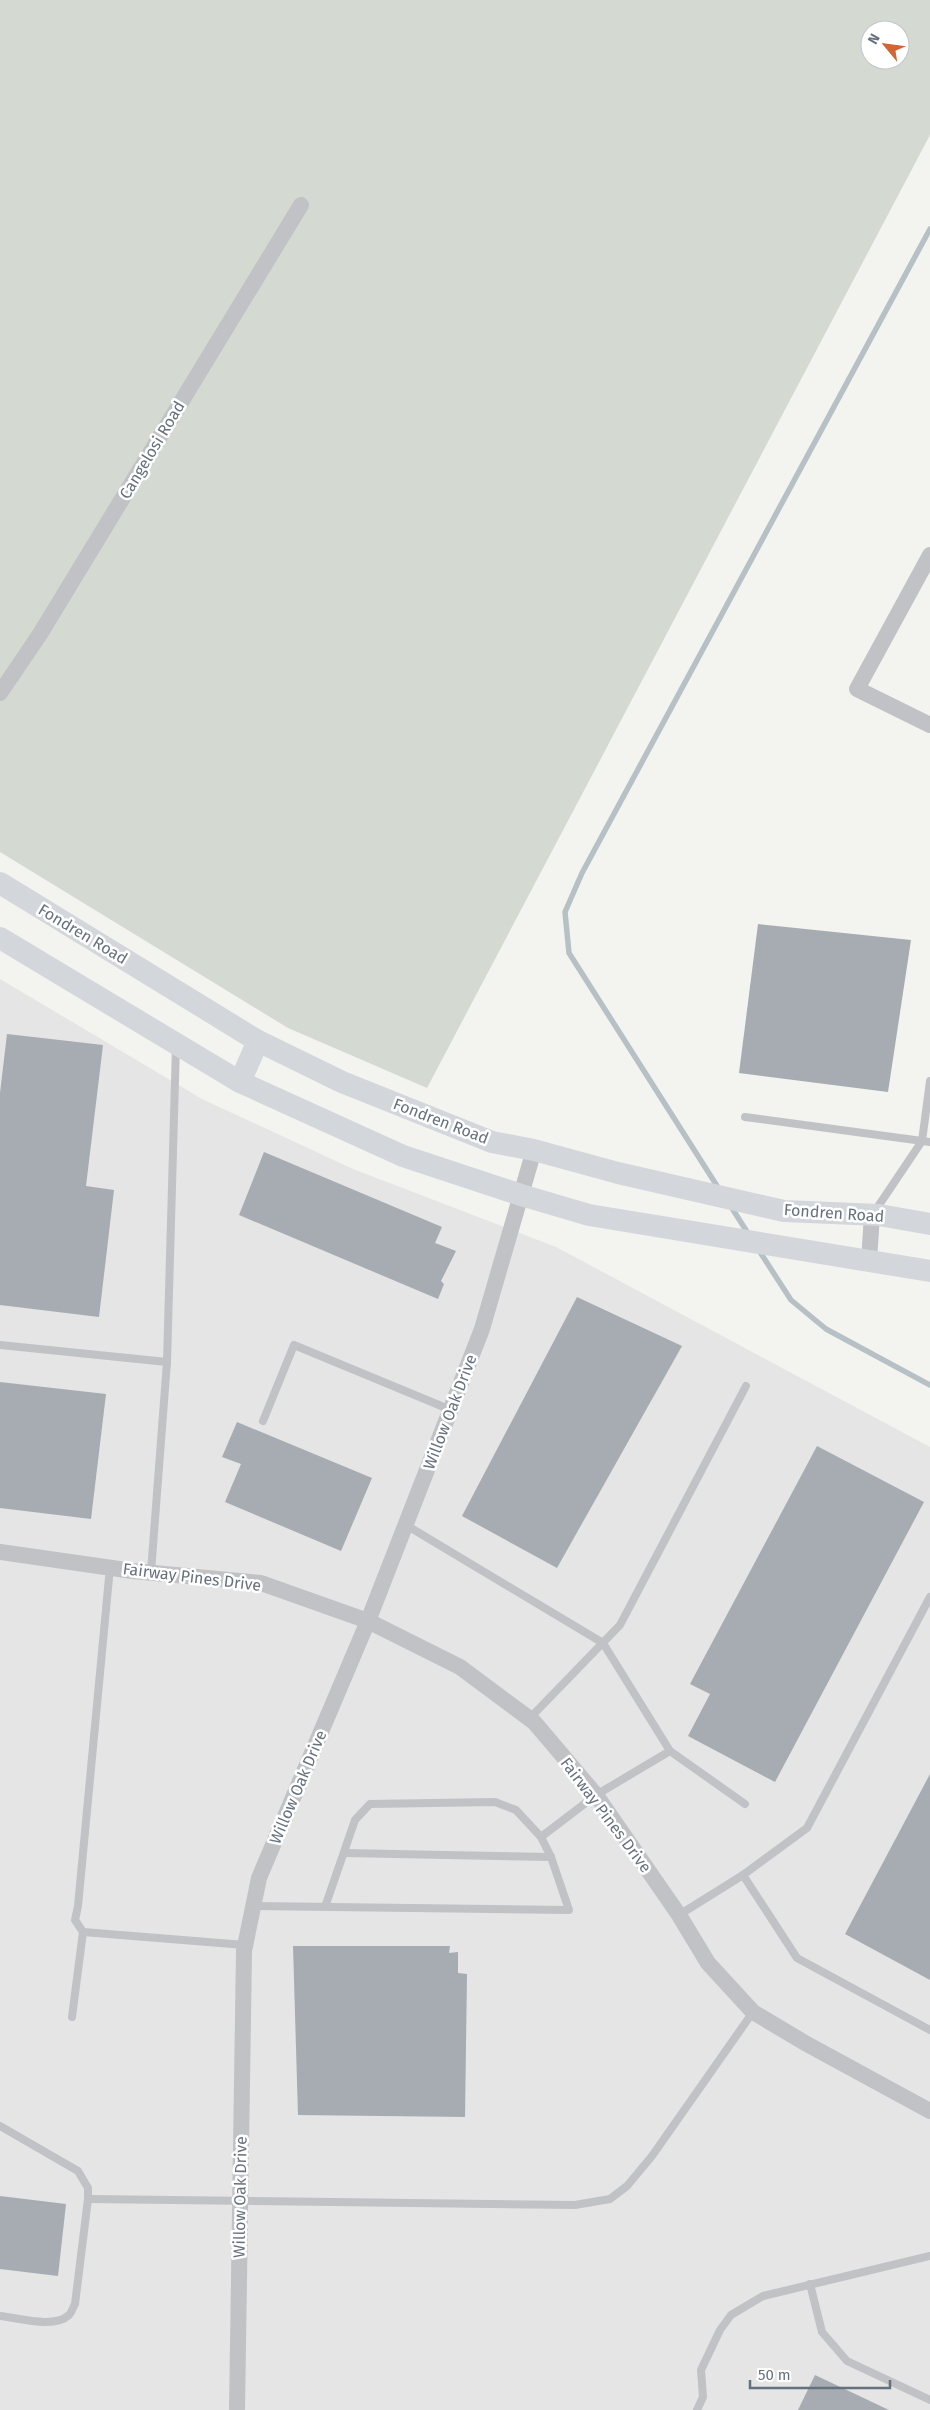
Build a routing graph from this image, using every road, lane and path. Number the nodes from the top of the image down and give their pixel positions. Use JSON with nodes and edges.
{"nodes":[{"id":1,"x":301,"y":205,"type":"dead end"},
{"id":2,"x":930,"y":555,"type":"edge"},
{"id":3,"x":0,"y":693,"type":"edge"},
{"id":4,"x":930,"y":725,"type":"edge"},
{"id":5,"x":0,"y":883,"type":"edge"},
{"id":6,"x":0,"y":938,"type":"edge"},
{"id":7,"x":258,"y":1041,"type":"junction"},
{"id":8,"x":176,"y":1044,"type":"junction"},
{"id":9,"x":930,"y":1081,"type":"edge"},
{"id":10,"x":240,"y":1082,"type":"junction"},
{"id":11,"x":745,"y":1117,"type":"dead end"},
{"id":12,"x":926,"y":1141,"type":"edge"},
{"id":13,"x":534,"y":1150,"type":"junction"},
{"id":14,"x":521,"y":1195,"type":"junction"},
{"id":15,"x":872,"y":1215,"type":"junction"},
{"id":16,"x":930,"y":1224,"type":"edge"},
{"id":17,"x":868,"y":1261,"type":"junction"},
{"id":18,"x":930,"y":1271,"type":"edge"},
{"id":19,"x":0,"y":1345,"type":"edge"},
{"id":20,"x":167,"y":1362,"type":"junction"},
{"id":21,"x":746,"y":1386,"type":"dead end"},
{"id":22,"x":451,"y":1410,"type":"junction"},
{"id":23,"x":263,"y":1421,"type":"dead end"},
{"id":24,"x":406,"y":1524,"type":"junction"},
{"id":25,"x":0,"y":1552,"type":"edge"},
{"id":26,"x":110,"y":1568,"type":"junction"},
{"id":27,"x":151,"y":1572,"type":"junction"},
{"id":28,"x":930,"y":1597,"type":"edge"},
{"id":29,"x":368,"y":1622,"type":"junction"},
{"id":30,"x":603,"y":1643,"type":"junction"},
{"id":31,"x":529,"y":1719,"type":"junction"},
{"id":32,"x":670,"y":1751,"type":"junction"},
{"id":33,"x":596,"y":1795,"type":"junction"},
{"id":34,"x":745,"y":1804,"type":"dead end"},
{"id":35,"x":541,"y":1838,"type":"junction"},
{"id":36,"x":344,"y":1853,"type":"junction"},
{"id":37,"x":552,"y":1857,"type":"junction"},
{"id":38,"x":743,"y":1875,"type":"junction"},
{"id":39,"x":253,"y":1906,"type":"junction"},
{"id":40,"x":325,"y":1907,"type":"junction"},
{"id":41,"x":679,"y":1915,"type":"junction"},
{"id":42,"x":83,"y":1932,"type":"junction"},
{"id":43,"x":246,"y":1945,"type":"junction"},
{"id":44,"x":754,"y":2012,"type":"junction"},
{"id":45,"x":72,"y":2017,"type":"dead end"},
{"id":46,"x":930,"y":2030,"type":"edge"},
{"id":47,"x":930,"y":2111,"type":"edge"},
{"id":48,"x":0,"y":2126,"type":"edge"},
{"id":49,"x":88,"y":2199,"type":"junction"},
{"id":50,"x":240,"y":2200,"type":"junction"},
{"id":51,"x":930,"y":2256,"type":"edge"},
{"id":52,"x":810,"y":2284,"type":"junction"},
{"id":53,"x":0,"y":2316,"type":"edge"},
{"id":54,"x":930,"y":2400,"type":"edge"},
{"id":55,"x":237,"y":2410,"type":"edge"},
{"id":56,"x":697,"y":2410,"type":"edge"}],
"edges":[{"from":1,"to":3,"type":"street","name":"Cangelosi Road"},
{"from":2,"to":4,"type":"street"},
{"from":5,"to":7,"type":"main road","name":"Fondren Road"},
{"from":6,"to":8,"type":"main road"},
{"from":7,"to":10,"type":"main road"},
{"from":7,"to":13,"type":"main road","name":"Fondren Road"},
{"from":8,"to":10,"type":"main road"},
{"from":8,"to":20,"type":"lane"},
{"from":9,"to":12,"type":"lane"},
{"from":10,"to":14,"type":"main road"},
{"from":11,"to":12,"type":"lane"},
{"from":12,"to":15,"type":"lane"},
{"from":13,"to":14,"type":"street","name":"Willow Oak Drive"},
{"from":13,"to":15,"type":"main road","name":"Fondren Road"},
{"from":14,"to":17,"type":"main road"},
{"from":14,"to":22,"type":"street","name":"Willow Oak Drive"},
{"from":15,"to":16,"type":"main road","name":"Fondren Road"},
{"from":15,"to":17,"type":"street"},
{"from":17,"to":18,"type":"main road"},
{"from":19,"to":20,"type":"lane"},
{"from":20,"to":27,"type":"lane"},
{"from":21,"to":30,"type":"lane"},
{"from":22,"to":23,"type":"lane"},
{"from":22,"to":24,"type":"street","name":"Willow Oak Drive"},
{"from":24,"to":29,"type":"street","name":"Willow Oak Drive"},
{"from":24,"to":30,"type":"lane"},
{"from":25,"to":26,"type":"street","name":"Fairway Pines Drive"},
{"from":26,"to":27,"type":"street","name":"Fairway Pines Drive"},
{"from":26,"to":42,"type":"lane"},
{"from":27,"to":29,"type":"street","name":"Fairway Pines Drive"},
{"from":28,"to":38,"type":"lane"},
{"from":29,"to":31,"type":"street","name":"Fairway Pines Drive"},
{"from":29,"to":39,"type":"street","name":"Willow Oak Drive"},
{"from":30,"to":31,"type":"lane"},
{"from":30,"to":32,"type":"lane"},
{"from":31,"to":33,"type":"street","name":"Fairway Pines Drive"},
{"from":32,"to":33,"type":"lane"},
{"from":32,"to":34,"type":"lane"},
{"from":33,"to":35,"type":"lane"},
{"from":33,"to":41,"type":"street","name":"Fairway Pines Drive"},
{"from":35,"to":36,"type":"lane"},
{"from":35,"to":37,"type":"lane"},
{"from":36,"to":37,"type":"lane"},
{"from":36,"to":40,"type":"lane"},
{"from":37,"to":40,"type":"lane"},
{"from":38,"to":41,"type":"lane"},
{"from":38,"to":46,"type":"lane"},
{"from":39,"to":40,"type":"lane"},
{"from":39,"to":43,"type":"street","name":"Willow Oak Drive"},
{"from":41,"to":44,"type":"street","name":"Fairway Pines Drive"},
{"from":42,"to":43,"type":"lane"},
{"from":42,"to":45,"type":"lane"},
{"from":43,"to":50,"type":"street","name":"Willow Oak Drive"},
{"from":44,"to":47,"type":"street","name":"Fairway Pines Drive"},
{"from":44,"to":50,"type":"lane"},
{"from":48,"to":49,"type":"lane"},
{"from":49,"to":50,"type":"lane"},
{"from":49,"to":53,"type":"lane"},
{"from":50,"to":55,"type":"street","name":"Willow Oak Drive"},
{"from":51,"to":52,"type":"lane"},
{"from":52,"to":54,"type":"lane"},
{"from":52,"to":56,"type":"lane"}]}
